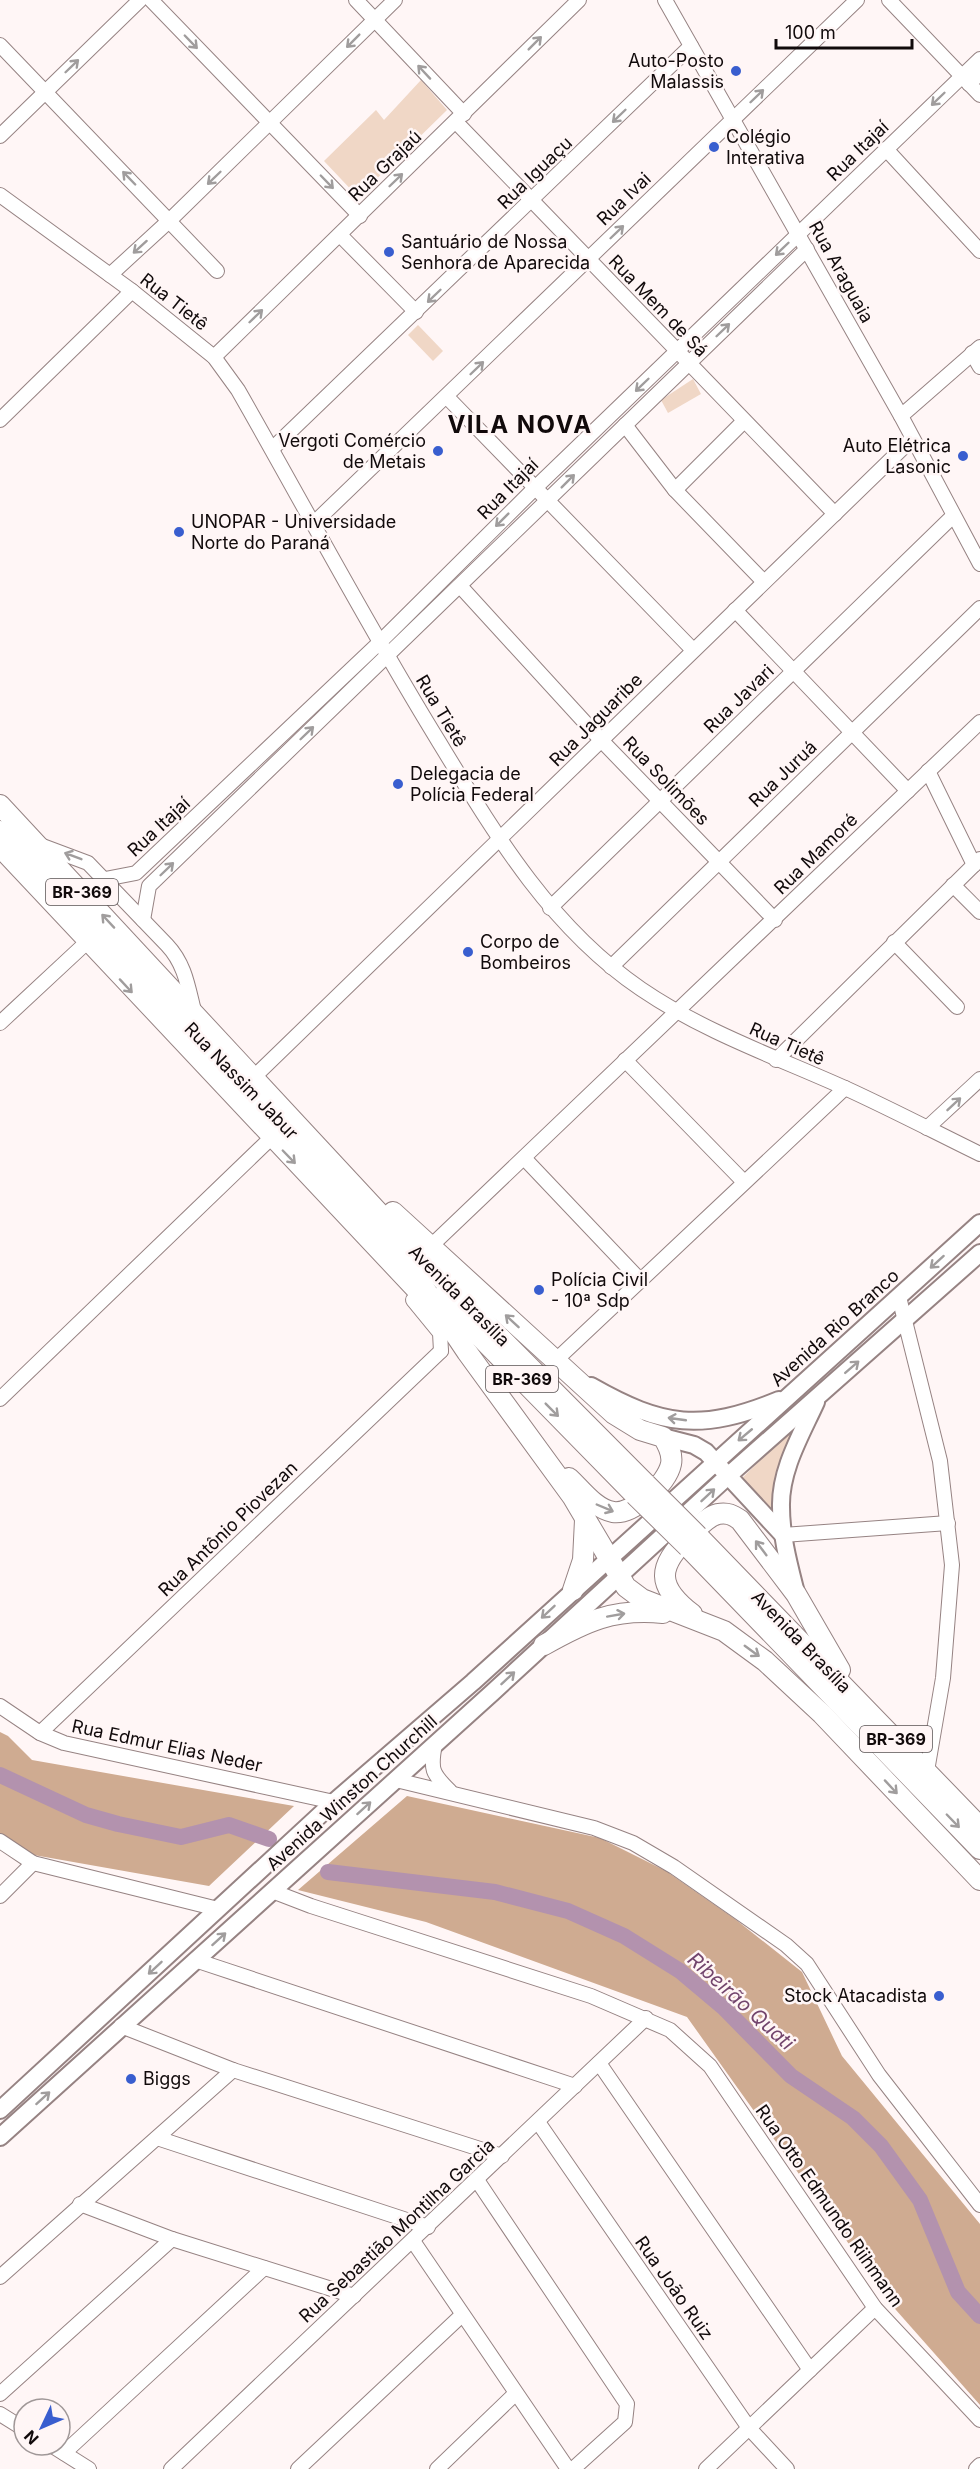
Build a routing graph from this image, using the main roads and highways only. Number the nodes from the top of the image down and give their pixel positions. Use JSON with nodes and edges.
{"nodes":[{"id":1,"x":0,"y":805,"type":"edge"},
{"id":2,"x":0,"y":831,"type":"edge"},
{"id":3,"x":86,"y":943,"type":"road end"},
{"id":4,"x":130,"y":969,"type":"junction"},
{"id":5,"x":306,"y":1134,"type":"junction"},
{"id":6,"x":980,"y":1223,"type":"edge"},
{"id":7,"x":980,"y":1253,"type":"edge"},
{"id":8,"x":407,"y":1273,"type":"junction"},
{"id":9,"x":558,"y":1364,"type":"junction"},
{"id":10,"x":793,"y":1393,"type":"junction"},
{"id":11,"x":819,"y":1396,"type":"junction"},
{"id":12,"x":663,"y":1437,"type":"junction"},
{"id":13,"x":531,"y":1441,"type":"junction"},
{"id":14,"x":715,"y":1460,"type":"junction"},
{"id":15,"x":729,"y":1475,"type":"junction"},
{"id":16,"x":641,"y":1490,"type":"junction"},
{"id":17,"x":585,"y":1517,"type":"junction"},
{"id":18,"x":783,"y":1535,"type":"junction"},
{"id":19,"x":693,"y":1542,"type":"junction"},
{"id":20,"x":607,"y":1559,"type":"junction"},
{"id":21,"x":619,"y":1577,"type":"junction"},
{"id":22,"x":573,"y":1590,"type":"junction"},
{"id":23,"x":796,"y":1594,"type":"junction"},
{"id":24,"x":692,"y":1618,"type":"junction"},
{"id":25,"x":544,"y":1645,"type":"junction"},
{"id":26,"x":861,"y":1703,"type":"junction"},
{"id":27,"x":898,"y":1764,"type":"junction"},
{"id":28,"x":980,"y":1827,"type":"edge"},
{"id":29,"x":946,"y":1845,"type":"junction"},
{"id":30,"x":980,"y":1849,"type":"edge"},
{"id":31,"x":980,"y":1880,"type":"edge"},
{"id":32,"x":120,"y":2001,"type":"junction"},
{"id":33,"x":121,"y":2026,"type":"junction"},
{"id":34,"x":0,"y":2110,"type":"edge"},
{"id":35,"x":0,"y":2138,"type":"edge"}],
"edges":[{"from":5,"to":1,"type":"highway","name":"Avenida Brasília","number":"BR-369","one_way":true},
{"from":2,"to":4,"type":"highway","name":"Avenida Brasília","number":"BR-369"},
{"from":3,"to":4,"type":"highway"},
{"from":4,"to":8,"type":"highway","name":"Avenida Brasília","number":"BR-369"},
{"from":9,"to":5,"type":"highway","one_way":true},
{"from":5,"to":16,"type":"highway","name":"Avenida Brasília","number":"BR-369"},
{"from":6,"to":10,"type":"main road","name":"Avenida Rio Branco","one_way":true},
{"from":11,"to":7,"type":"main road","one_way":true},
{"from":8,"to":13,"type":"highway"},
{"from":8,"to":16,"type":"highway","name":"Avenida Brasília","number":"BR-369","one_way":true},
{"from":10,"to":9,"type":"main road","one_way":true},
{"from":9,"to":12,"type":"highway"},
{"from":10,"to":14,"type":"main road","name":"Avenida Rio Branco","one_way":true},
{"from":11,"to":15,"type":"main road"},
{"from":11,"to":18,"type":"main road"},
{"from":13,"to":12,"type":"highway","one_way":true},
{"from":12,"to":14,"type":"main road"},
{"from":13,"to":17,"type":"highway"},
{"from":14,"to":15,"type":"main road"},
{"from":14,"to":20,"type":"main road","name":"Avenida Winston Churchill"},
{"from":15,"to":18,"type":"main road"},
{"from":21,"to":15,"type":"main road","name":"Avenida Winston Churchill","one_way":true},
{"from":16,"to":19,"type":"highway","name":"Avenida Brasília","number":"BR-369","bridge":true},
{"from":17,"to":20,"type":"highway"},
{"from":17,"to":22,"type":"highway"},
{"from":18,"to":23,"type":"main road"},
{"from":19,"to":26,"type":"highway","name":"Avenida Brasília","number":"BR-369"},
{"from":19,"to":27,"type":"highway","name":"Avenida Brasília","number":"BR-369"},
{"from":20,"to":21,"type":"highway"},
{"from":20,"to":22,"type":"main road","name":"Avenida Winston Churchill"},
{"from":21,"to":24,"type":"highway"},
{"from":21,"to":25,"type":"main road","name":"Avenida Winston Churchill"},
{"from":22,"to":32,"type":"main road","name":"Avenida Winston Churchill","one_way":true},
{"from":23,"to":24,"type":"highway","one_way":true},
{"from":23,"to":26,"type":"highway"},
{"from":25,"to":24,"type":"highway","one_way":true},
{"from":24,"to":29,"type":"highway","one_way":true},
{"from":33,"to":25,"type":"main road","name":"Avenida Winston Churchill","one_way":true},
{"from":26,"to":28,"type":"highway","name":"Avenida Brasília","number":"BR-369"},
{"from":27,"to":29,"type":"highway"},
{"from":27,"to":30,"type":"highway","name":"Avenida Brasília","number":"BR-369","one_way":true},
{"from":29,"to":31,"type":"highway"},
{"from":32,"to":33,"type":"main road"},
{"from":32,"to":34,"type":"main road","name":"Avenida Winston Churchill"},
{"from":35,"to":33,"type":"main road","name":"Avenida Winston Churchill","one_way":true}]}
